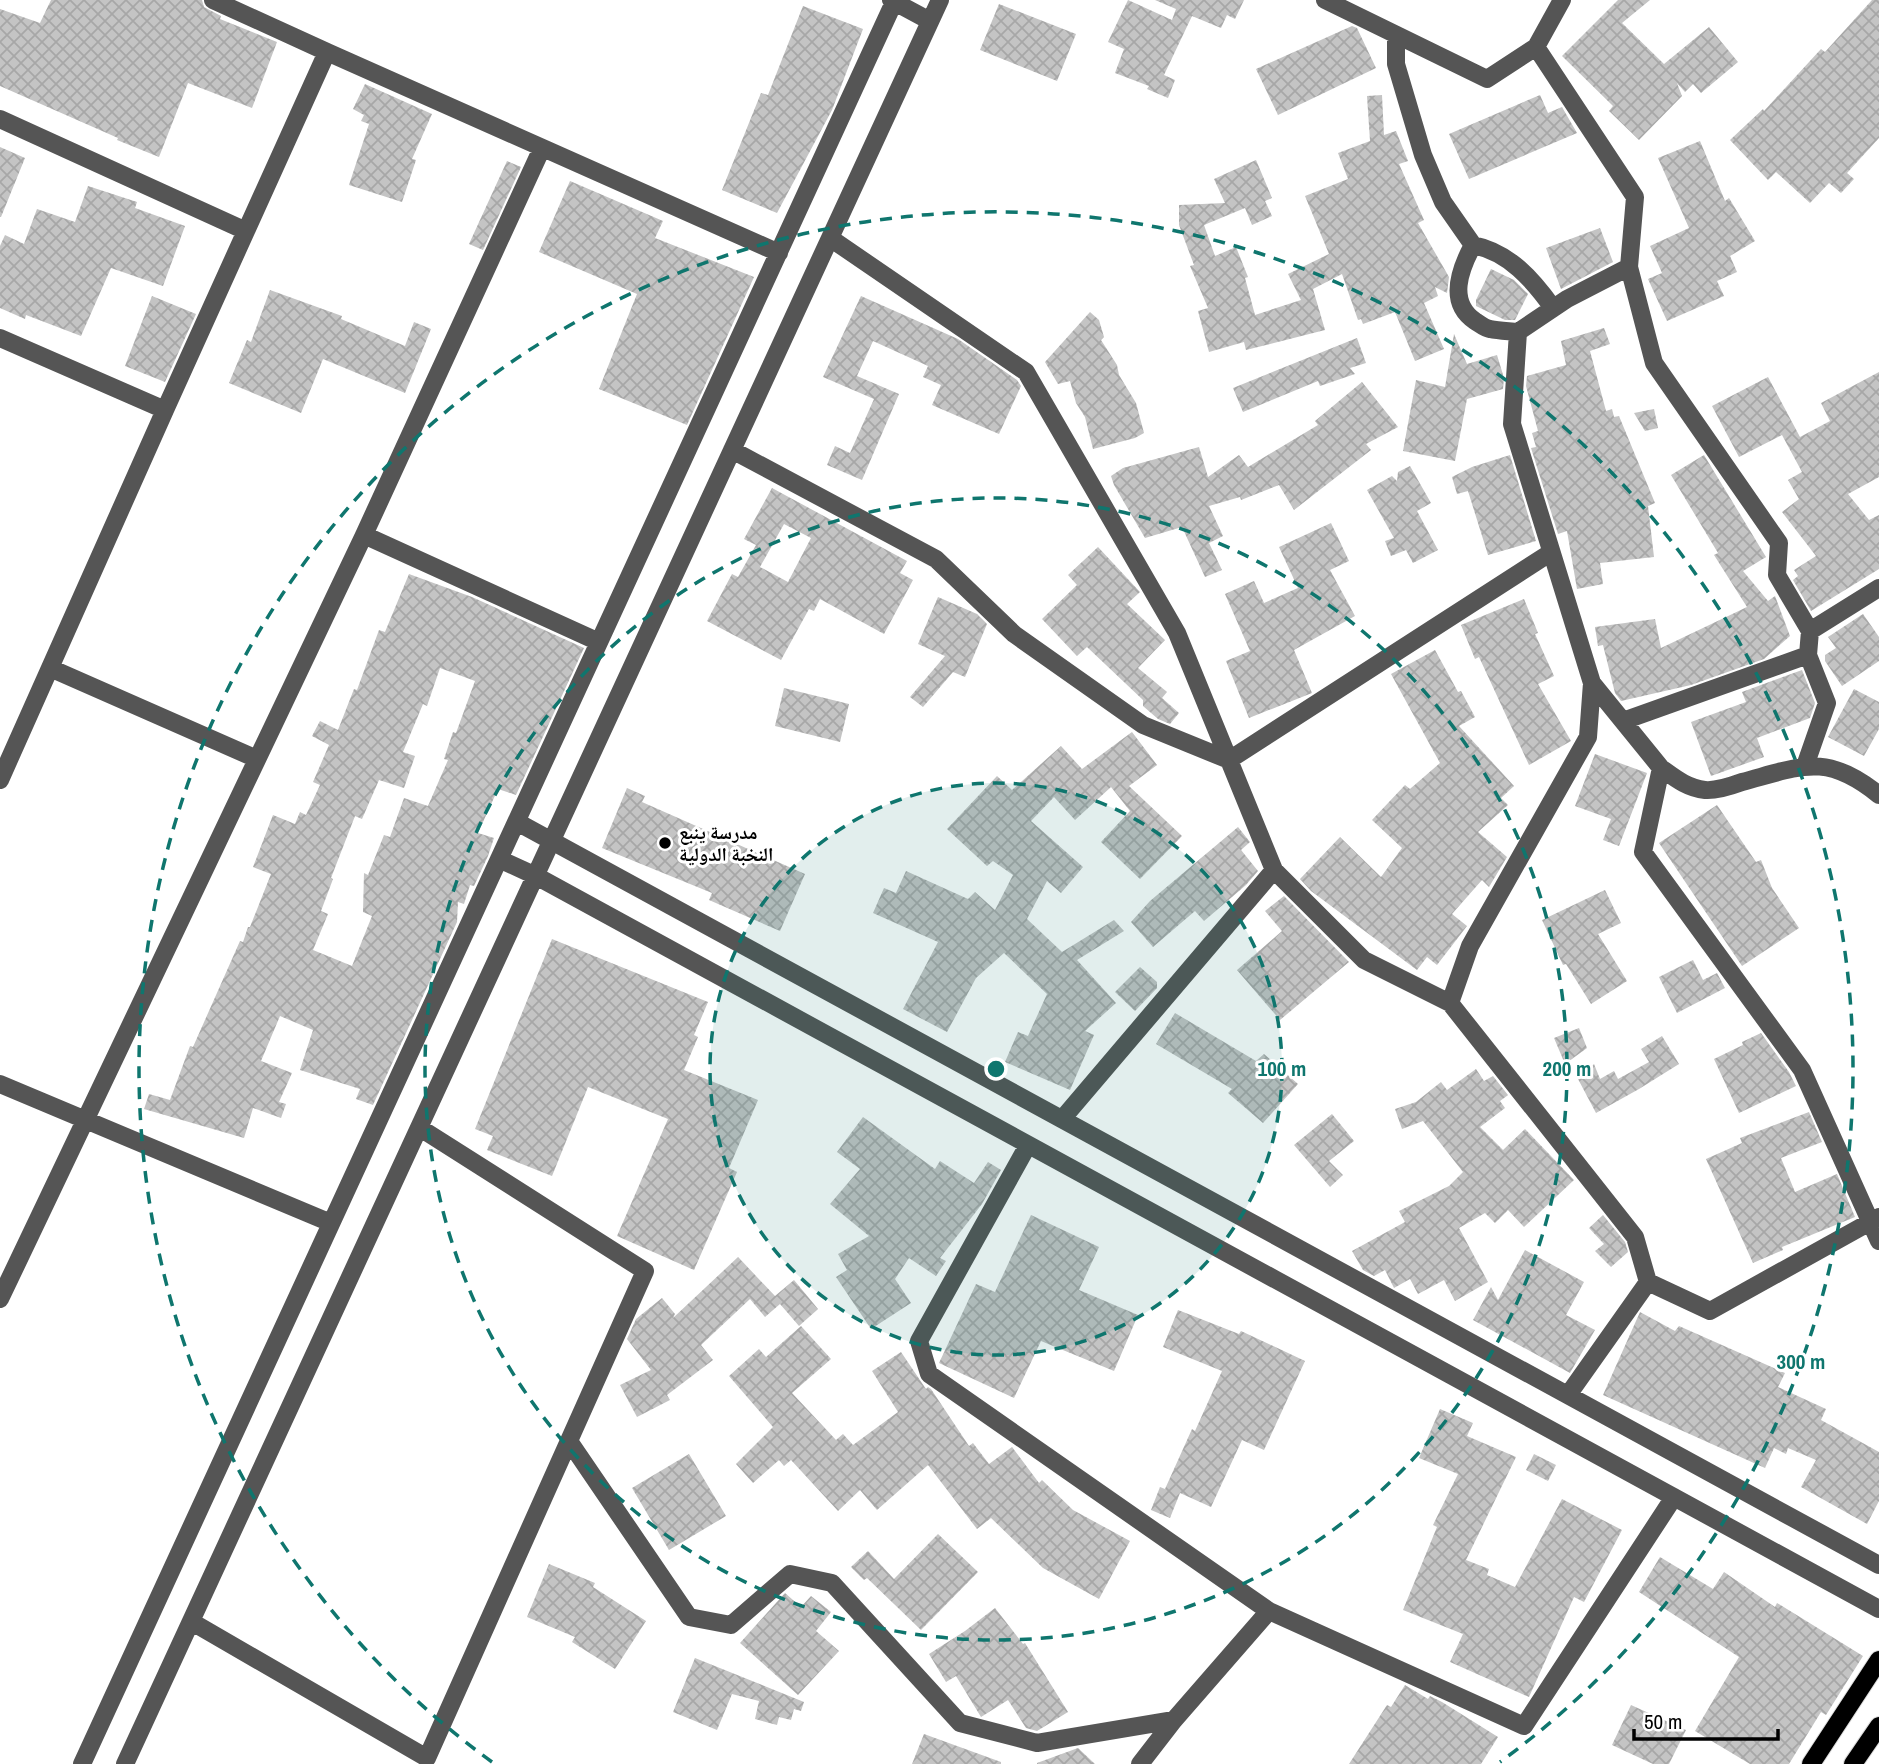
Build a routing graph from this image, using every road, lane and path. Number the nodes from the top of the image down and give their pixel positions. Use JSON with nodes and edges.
{"nodes":[{"id":1,"x":212,"y":0,"type":"edge"},
{"id":2,"x":940,"y":0,"type":"edge"},
{"id":3,"x":1325,"y":0,"type":"edge"},
{"id":4,"x":1562,"y":0,"type":"edge"},
{"id":5,"x":894,"y":1,"type":"edge"},
{"id":6,"x":930,"y":21,"type":"junction"},
{"id":7,"x":1396,"y":35,"type":"junction"},
{"id":8,"x":1536,"y":47,"type":"junction"},
{"id":9,"x":327,"y":52,"type":"junction"},
{"id":10,"x":0,"y":119,"type":"edge"},
{"id":11,"x":542,"y":148,"type":"junction"},
{"id":12,"x":246,"y":231,"type":"junction"},
{"id":13,"x":830,"y":238,"type":"junction"},
{"id":14,"x":1473,"y":245,"type":"junction"},
{"id":15,"x":779,"y":253,"type":"junction"},
{"id":16,"x":1629,"y":267,"type":"junction"},
{"id":17,"x":1553,"y":308,"type":"junction"},
{"id":18,"x":1518,"y":332,"type":"junction"},
{"id":19,"x":0,"y":338,"type":"edge"},
{"id":20,"x":165,"y":410,"type":"junction"},
{"id":21,"x":732,"y":450,"type":"junction"},
{"id":22,"x":364,"y":534,"type":"junction"},
{"id":23,"x":1550,"y":552,"type":"junction"},
{"id":24,"x":1879,"y":588,"type":"edge"},
{"id":25,"x":1810,"y":631,"type":"junction"},
{"id":26,"x":599,"y":642,"type":"junction"},
{"id":27,"x":1808,"y":655,"type":"junction"},
{"id":28,"x":50,"y":668,"type":"junction"},
{"id":29,"x":1592,"y":683,"type":"junction"},
{"id":30,"x":1623,"y":721,"type":"junction"},
{"id":31,"x":257,"y":759,"type":"junction"},
{"id":32,"x":1229,"y":760,"type":"junction"},
{"id":33,"x":1805,"y":765,"type":"junction"},
{"id":34,"x":1661,"y":768,"type":"junction"},
{"id":35,"x":0,"y":780,"type":"edge"},
{"id":36,"x":1879,"y":795,"type":"edge"},
{"id":37,"x":517,"y":822,"type":"junction"},
{"id":38,"x":553,"y":840,"type":"junction"},
{"id":39,"x":499,"y":859,"type":"junction"},
{"id":40,"x":1274,"y":870,"type":"junction"},
{"id":41,"x":536,"y":876,"type":"junction"},
{"id":42,"x":1450,"y":1003,"type":"junction"},
{"id":43,"x":0,"y":1084,"type":"edge"},
{"id":44,"x":1063,"y":1118,"type":"junction"},
{"id":45,"x":87,"y":1120,"type":"junction"},
{"id":46,"x":420,"y":1128,"type":"junction"},
{"id":47,"x":1028,"y":1145,"type":"junction"},
{"id":48,"x":1875,"y":1220,"type":"edge"},
{"id":49,"x":331,"y":1223,"type":"junction"},
{"id":50,"x":1879,"y":1241,"type":"edge"},
{"id":51,"x":1647,"y":1282,"type":"junction"},
{"id":52,"x":0,"y":1299,"type":"edge"},
{"id":53,"x":1568,"y":1395,"type":"junction"},
{"id":54,"x":569,"y":1441,"type":"junction"},
{"id":55,"x":1674,"y":1497,"type":"junction"},
{"id":56,"x":1879,"y":1565,"type":"edge"},
{"id":57,"x":1879,"y":1609,"type":"edge"},
{"id":58,"x":1269,"y":1611,"type":"junction"},
{"id":59,"x":192,"y":1622,"type":"junction"},
{"id":60,"x":1879,"y":1660,"type":"edge"},
{"id":61,"x":1174,"y":1720,"type":"junction"},
{"id":62,"x":1879,"y":1726,"type":"edge"},
{"id":63,"x":82,"y":1764,"type":"edge"},
{"id":64,"x":125,"y":1764,"type":"edge"},
{"id":65,"x":1140,"y":1764,"type":"edge"},
{"id":66,"x":1811,"y":1764,"type":"edge"},
{"id":67,"x":1853,"y":1764,"type":"edge"}],
"edges":[{"from":1,"to":9,"type":"street"},
{"from":2,"to":6,"type":"street"},
{"from":3,"to":7,"type":"street"},
{"from":4,"to":8,"type":"street"},
{"from":5,"to":6,"type":"street"},
{"from":5,"to":15,"type":"street"},
{"from":6,"to":13,"type":"street"},
{"from":7,"to":8,"type":"street"},
{"from":7,"to":14,"type":"street"},
{"from":8,"to":16,"type":"street"},
{"from":9,"to":11,"type":"street"},
{"from":9,"to":12,"type":"street"},
{"from":10,"to":12,"type":"street"},
{"from":11,"to":15,"type":"street"},
{"from":11,"to":22,"type":"street"},
{"from":12,"to":20,"type":"street"},
{"from":13,"to":21,"type":"street"},
{"from":13,"to":32,"type":"street"},
{"from":14,"to":17,"type":"street"},
{"from":14,"to":18,"type":"street"},
{"from":15,"to":26,"type":"street"},
{"from":16,"to":17,"type":"street"},
{"from":16,"to":25,"type":"street"},
{"from":17,"to":18,"type":"street"},
{"from":18,"to":23,"type":"street"},
{"from":19,"to":20,"type":"street"},
{"from":20,"to":28,"type":"street"},
{"from":21,"to":32,"type":"street"},
{"from":21,"to":38,"type":"street"},
{"from":22,"to":26,"type":"street"},
{"from":22,"to":31,"type":"street"},
{"from":23,"to":29,"type":"street"},
{"from":23,"to":32,"type":"street"},
{"from":24,"to":25,"type":"street"},
{"from":25,"to":27,"type":"street"},
{"from":26,"to":37,"type":"street"},
{"from":27,"to":30,"type":"street"},
{"from":27,"to":33,"type":"street"},
{"from":28,"to":31,"type":"street"},
{"from":28,"to":35,"type":"street"},
{"from":29,"to":30,"type":"street"},
{"from":29,"to":42,"type":"street"},
{"from":30,"to":34,"type":"street"},
{"from":31,"to":45,"type":"street"},
{"from":32,"to":40,"type":"street"},
{"from":33,"to":34,"type":"street"},
{"from":33,"to":36,"type":"street"},
{"from":34,"to":48,"type":"street"},
{"from":37,"to":38,"type":"street"},
{"from":37,"to":39,"type":"street"},
{"from":38,"to":41,"type":"street"},
{"from":38,"to":44,"type":"street"},
{"from":39,"to":41,"type":"street"},
{"from":39,"to":49,"type":"street"},
{"from":40,"to":42,"type":"street"},
{"from":40,"to":44,"type":"street"},
{"from":41,"to":46,"type":"street"},
{"from":41,"to":47,"type":"street"},
{"from":42,"to":51,"type":"street"},
{"from":43,"to":45,"type":"street"},
{"from":44,"to":53,"type":"street"},
{"from":45,"to":49,"type":"street"},
{"from":45,"to":52,"type":"street"},
{"from":46,"to":54,"type":"street"},
{"from":46,"to":59,"type":"street"},
{"from":47,"to":55,"type":"street"},
{"from":47,"to":58,"type":"street"},
{"from":48,"to":50,"type":"street"},
{"from":48,"to":51,"type":"street"},
{"from":49,"to":63,"type":"street"},
{"from":51,"to":53,"type":"street"},
{"from":53,"to":56,"type":"street"},
{"from":54,"to":59,"type":"street"},
{"from":54,"to":61,"type":"street"},
{"from":55,"to":57,"type":"street"},
{"from":55,"to":58,"type":"street"},
{"from":58,"to":61,"type":"street"},
{"from":59,"to":64,"type":"street"},
{"from":60,"to":66,"type":"main road"},
{"from":61,"to":65,"type":"street"},
{"from":62,"to":67,"type":"main road"}]}
